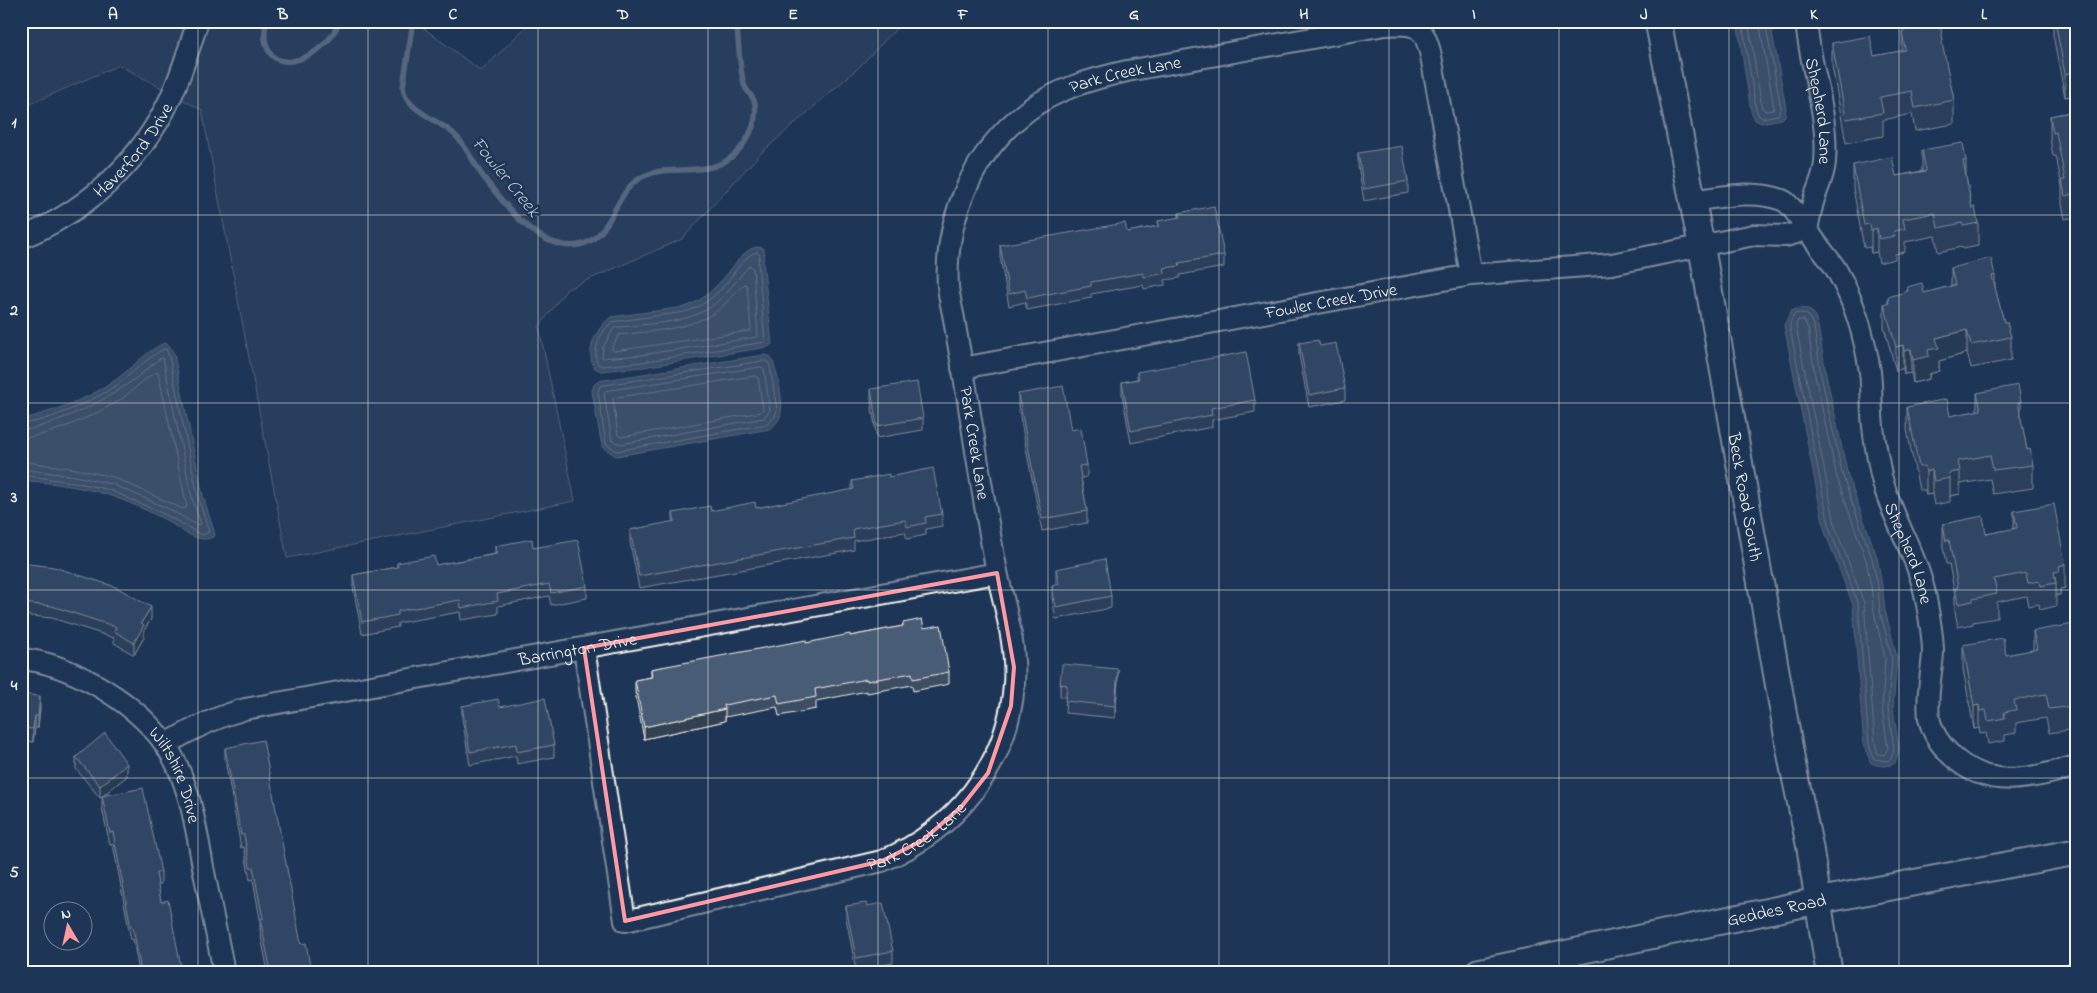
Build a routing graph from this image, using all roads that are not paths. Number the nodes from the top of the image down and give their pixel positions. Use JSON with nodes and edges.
{"nodes":[{"id":1,"x":198,"y":21,"type":"edge"},
{"id":2,"x":1658,"y":21,"type":"edge"},
{"id":3,"x":1806,"y":21,"type":"edge"},
{"id":4,"x":1692,"y":201,"type":"junction"},
{"id":5,"x":1807,"y":230,"type":"junction"},
{"id":6,"x":21,"y":238,"type":"edge"},
{"id":7,"x":1701,"y":245,"type":"junction"},
{"id":8,"x":1471,"y":275,"type":"junction"},
{"id":9,"x":962,"y":368,"type":"junction"},
{"id":10,"x":997,"y":573,"type":"junction"},
{"id":11,"x":584,"y":648,"type":"junction"},
{"id":12,"x":21,"y":659,"type":"edge"},
{"id":13,"x":165,"y":745,"type":"junction"},
{"id":14,"x":2076,"y":766,"type":"edge"},
{"id":15,"x":2076,"y":852,"type":"edge"},
{"id":16,"x":1817,"y":901,"type":"junction"},
{"id":17,"x":224,"y":972,"type":"edge"},
{"id":18,"x":1478,"y":972,"type":"edge"},
{"id":19,"x":1829,"y":972,"type":"edge"}],
"edges":[{"from":1,"to":6,"type":"street","name":"Haverford Drive"},
{"from":2,"to":4,"type":"main road","name":"Beck Road South"},
{"from":3,"to":5,"type":"street","name":"Shepherd Lane"},
{"from":4,"to":5,"type":"street","name":"Shepherd Lane"},
{"from":4,"to":7,"type":"main road","name":"Beck Road South"},
{"from":5,"to":7,"type":"street"},
{"from":5,"to":14,"type":"street","name":"Shepherd Lane"},
{"from":7,"to":8,"type":"street","name":"Fowler Creek Drive"},
{"from":7,"to":16,"type":"main road","name":"Beck Road South"},
{"from":8,"to":9,"type":"street","name":"Fowler Creek Drive"},
{"from":8,"to":9,"type":"street","name":"Park Creek Lane"},
{"from":9,"to":10,"type":"street","name":"Park Creek Lane"},
{"from":10,"to":11,"type":"street","name":"Barrington Drive"},
{"from":10,"to":11,"type":"street","name":"Park Creek Lane"},
{"from":11,"to":13,"type":"street","name":"Barrington Drive"},
{"from":12,"to":13,"type":"street","name":"Wiltshire Drive"},
{"from":13,"to":17,"type":"street","name":"Wiltshire Drive"},
{"from":15,"to":16,"type":"main road","name":"Geddes Road"},
{"from":16,"to":18,"type":"main road","name":"Geddes Road"},
{"from":16,"to":19,"type":"main road","name":"Beck Road South"}]}
